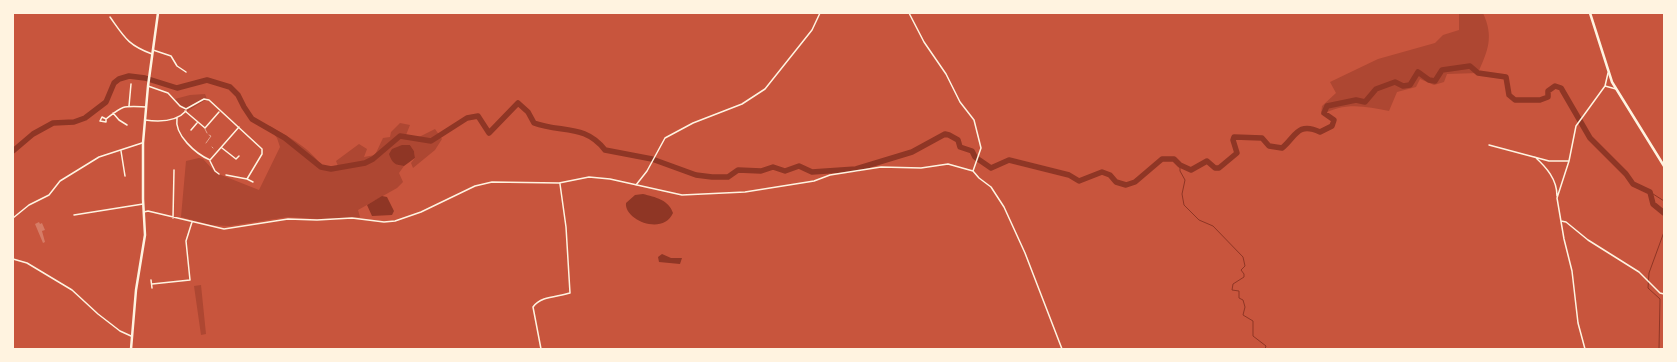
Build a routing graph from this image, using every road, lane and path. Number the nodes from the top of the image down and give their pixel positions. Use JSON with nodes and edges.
{"nodes":[{"id":1,"x":158,"y":13,"type":"edge"},
{"id":2,"x":820,"y":13,"type":"edge"},
{"id":3,"x":909,"y":13,"type":"edge"},
{"id":4,"x":1590,"y":13,"type":"edge"},
{"id":5,"x":110,"y":17,"type":"dead end"},
{"id":6,"x":153,"y":52,"type":"junction"},
{"id":7,"x":186,"y":72,"type":"dead end"},
{"id":8,"x":1608,"y":73,"type":"junction"},
{"id":9,"x":131,"y":84,"type":"dead end"},
{"id":10,"x":148,"y":85,"type":"junction"},
{"id":11,"x":1605,"y":86,"type":"junction"},
{"id":12,"x":1616,"y":89,"type":"junction"},
{"id":13,"x":129,"y":106,"type":"junction"},
{"id":14,"x":146,"y":107,"type":"junction"},
{"id":15,"x":186,"y":110,"type":"junction"},
{"id":16,"x":219,"y":112,"type":"dead end"},
{"id":17,"x":113,"y":113,"type":"junction"},
{"id":18,"x":177,"y":118,"type":"junction"},
{"id":19,"x":106,"y":119,"type":"dead end"},
{"id":20,"x":145,"y":120,"type":"junction"},
{"id":21,"x":198,"y":122,"type":"junction"},
{"id":22,"x":127,"y":125,"type":"dead end"},
{"id":23,"x":239,"y":127,"type":"junction"},
{"id":24,"x":205,"y":128,"type":"junction"},
{"id":25,"x":191,"y":130,"type":"dead end"},
{"id":26,"x":207,"y":133,"type":"dead end"},
{"id":27,"x":210,"y":135,"type":"dead end"},
{"id":28,"x":206,"y":142,"type":"dead end"},
{"id":29,"x":143,"y":143,"type":"junction"},
{"id":30,"x":1488,"y":145,"type":"dead end"},
{"id":31,"x":222,"y":148,"type":"junction"},
{"id":32,"x":120,"y":151,"type":"junction"},
{"id":33,"x":239,"y":156,"type":"dead end"},
{"id":34,"x":1534,"y":157,"type":"junction"},
{"id":35,"x":210,"y":160,"type":"junction"},
{"id":36,"x":1569,"y":162,"type":"junction"},
{"id":37,"x":1664,"y":166,"type":"edge"},
{"id":38,"x":174,"y":170,"type":"dead end"},
{"id":39,"x":973,"y":171,"type":"junction"},
{"id":40,"x":219,"y":174,"type":"dead end"},
{"id":41,"x":226,"y":175,"type":"dead end"},
{"id":42,"x":125,"y":176,"type":"dead end"},
{"id":43,"x":247,"y":179,"type":"junction"},
{"id":44,"x":253,"y":182,"type":"dead end"},
{"id":45,"x":560,"y":183,"type":"junction"},
{"id":46,"x":636,"y":185,"type":"junction"},
{"id":47,"x":1557,"y":198,"type":"junction"},
{"id":48,"x":143,"y":204,"type":"junction"},
{"id":49,"x":144,"y":212,"type":"junction"},
{"id":50,"x":74,"y":215,"type":"dead end"},
{"id":51,"x":13,"y":218,"type":"edge"},
{"id":52,"x":173,"y":218,"type":"junction"},
{"id":53,"x":1561,"y":221,"type":"junction"},
{"id":54,"x":192,"y":222,"type":"junction"},
{"id":55,"x":13,"y":259,"type":"edge"},
{"id":56,"x":151,"y":280,"type":"dead end"},
{"id":57,"x":152,"y":284,"type":"junction"},
{"id":58,"x":152,"y":288,"type":"dead end"},
{"id":59,"x":1664,"y":294,"type":"edge"},
{"id":60,"x":131,"y":336,"type":"junction"},
{"id":61,"x":131,"y":345,"type":"junction"},
{"id":62,"x":131,"y":349,"type":"edge"},
{"id":63,"x":134,"y":349,"type":"edge"},
{"id":64,"x":541,"y":349,"type":"edge"},
{"id":65,"x":1062,"y":349,"type":"edge"},
{"id":66,"x":1585,"y":349,"type":"edge"}],
"edges":[{"from":1,"to":6,"type":"main road"},
{"from":2,"to":46,"type":"street"},
{"from":3,"to":39,"type":"street"},
{"from":4,"to":8,"type":"main road"},
{"from":5,"to":6,"type":"street"},
{"from":6,"to":7,"type":"street"},
{"from":6,"to":10,"type":"main road"},
{"from":8,"to":11,"type":"street"},
{"from":8,"to":12,"type":"main road"},
{"from":9,"to":13,"type":"street"},
{"from":10,"to":14,"type":"main road"},
{"from":10,"to":15,"type":"street"},
{"from":11,"to":12,"type":"street"},
{"from":11,"to":36,"type":"street"},
{"from":12,"to":37,"type":"main road"},
{"from":13,"to":14,"type":"street"},
{"from":13,"to":17,"type":"street"},
{"from":14,"to":20,"type":"main road"},
{"from":15,"to":18,"type":"street"},
{"from":15,"to":21,"type":"street"},
{"from":15,"to":23,"type":"street"},
{"from":16,"to":24,"type":"street"},
{"from":17,"to":19,"type":"street"},
{"from":17,"to":22,"type":"street"},
{"from":18,"to":20,"type":"street"},
{"from":18,"to":35,"type":"street"},
{"from":20,"to":29,"type":"main road"},
{"from":21,"to":24,"type":"street"},
{"from":21,"to":25,"type":"street"},
{"from":23,"to":31,"type":"street"},
{"from":23,"to":43,"type":"street"},
{"from":24,"to":26,"type":"lane"},
{"from":27,"to":28,"type":"lane"},
{"from":29,"to":32,"type":"street"},
{"from":29,"to":48,"type":"main road"},
{"from":30,"to":34,"type":"street"},
{"from":31,"to":33,"type":"street"},
{"from":31,"to":35,"type":"street"},
{"from":32,"to":42,"type":"street"},
{"from":32,"to":51,"type":"street"},
{"from":34,"to":36,"type":"street"},
{"from":34,"to":47,"type":"street"},
{"from":35,"to":40,"type":"street"},
{"from":36,"to":47,"type":"street"},
{"from":38,"to":52,"type":"street"},
{"from":39,"to":46,"type":"street"},
{"from":39,"to":65,"type":"street"},
{"from":41,"to":43,"type":"street"},
{"from":43,"to":44,"type":"street"},
{"from":45,"to":46,"type":"street"},
{"from":45,"to":54,"type":"street"},
{"from":45,"to":64,"type":"street"},
{"from":47,"to":53,"type":"street"},
{"from":48,"to":49,"type":"main road"},
{"from":48,"to":50,"type":"street"},
{"from":49,"to":52,"type":"street"},
{"from":49,"to":60,"type":"main road"},
{"from":52,"to":54,"type":"street"},
{"from":53,"to":59,"type":"street"},
{"from":53,"to":66,"type":"street"},
{"from":54,"to":57,"type":"street"},
{"from":55,"to":60,"type":"street"},
{"from":56,"to":57,"type":"street"},
{"from":57,"to":58,"type":"street"},
{"from":60,"to":61,"type":"main road"},
{"from":61,"to":62,"type":"main road"},
{"from":61,"to":63,"type":"street"}]}
